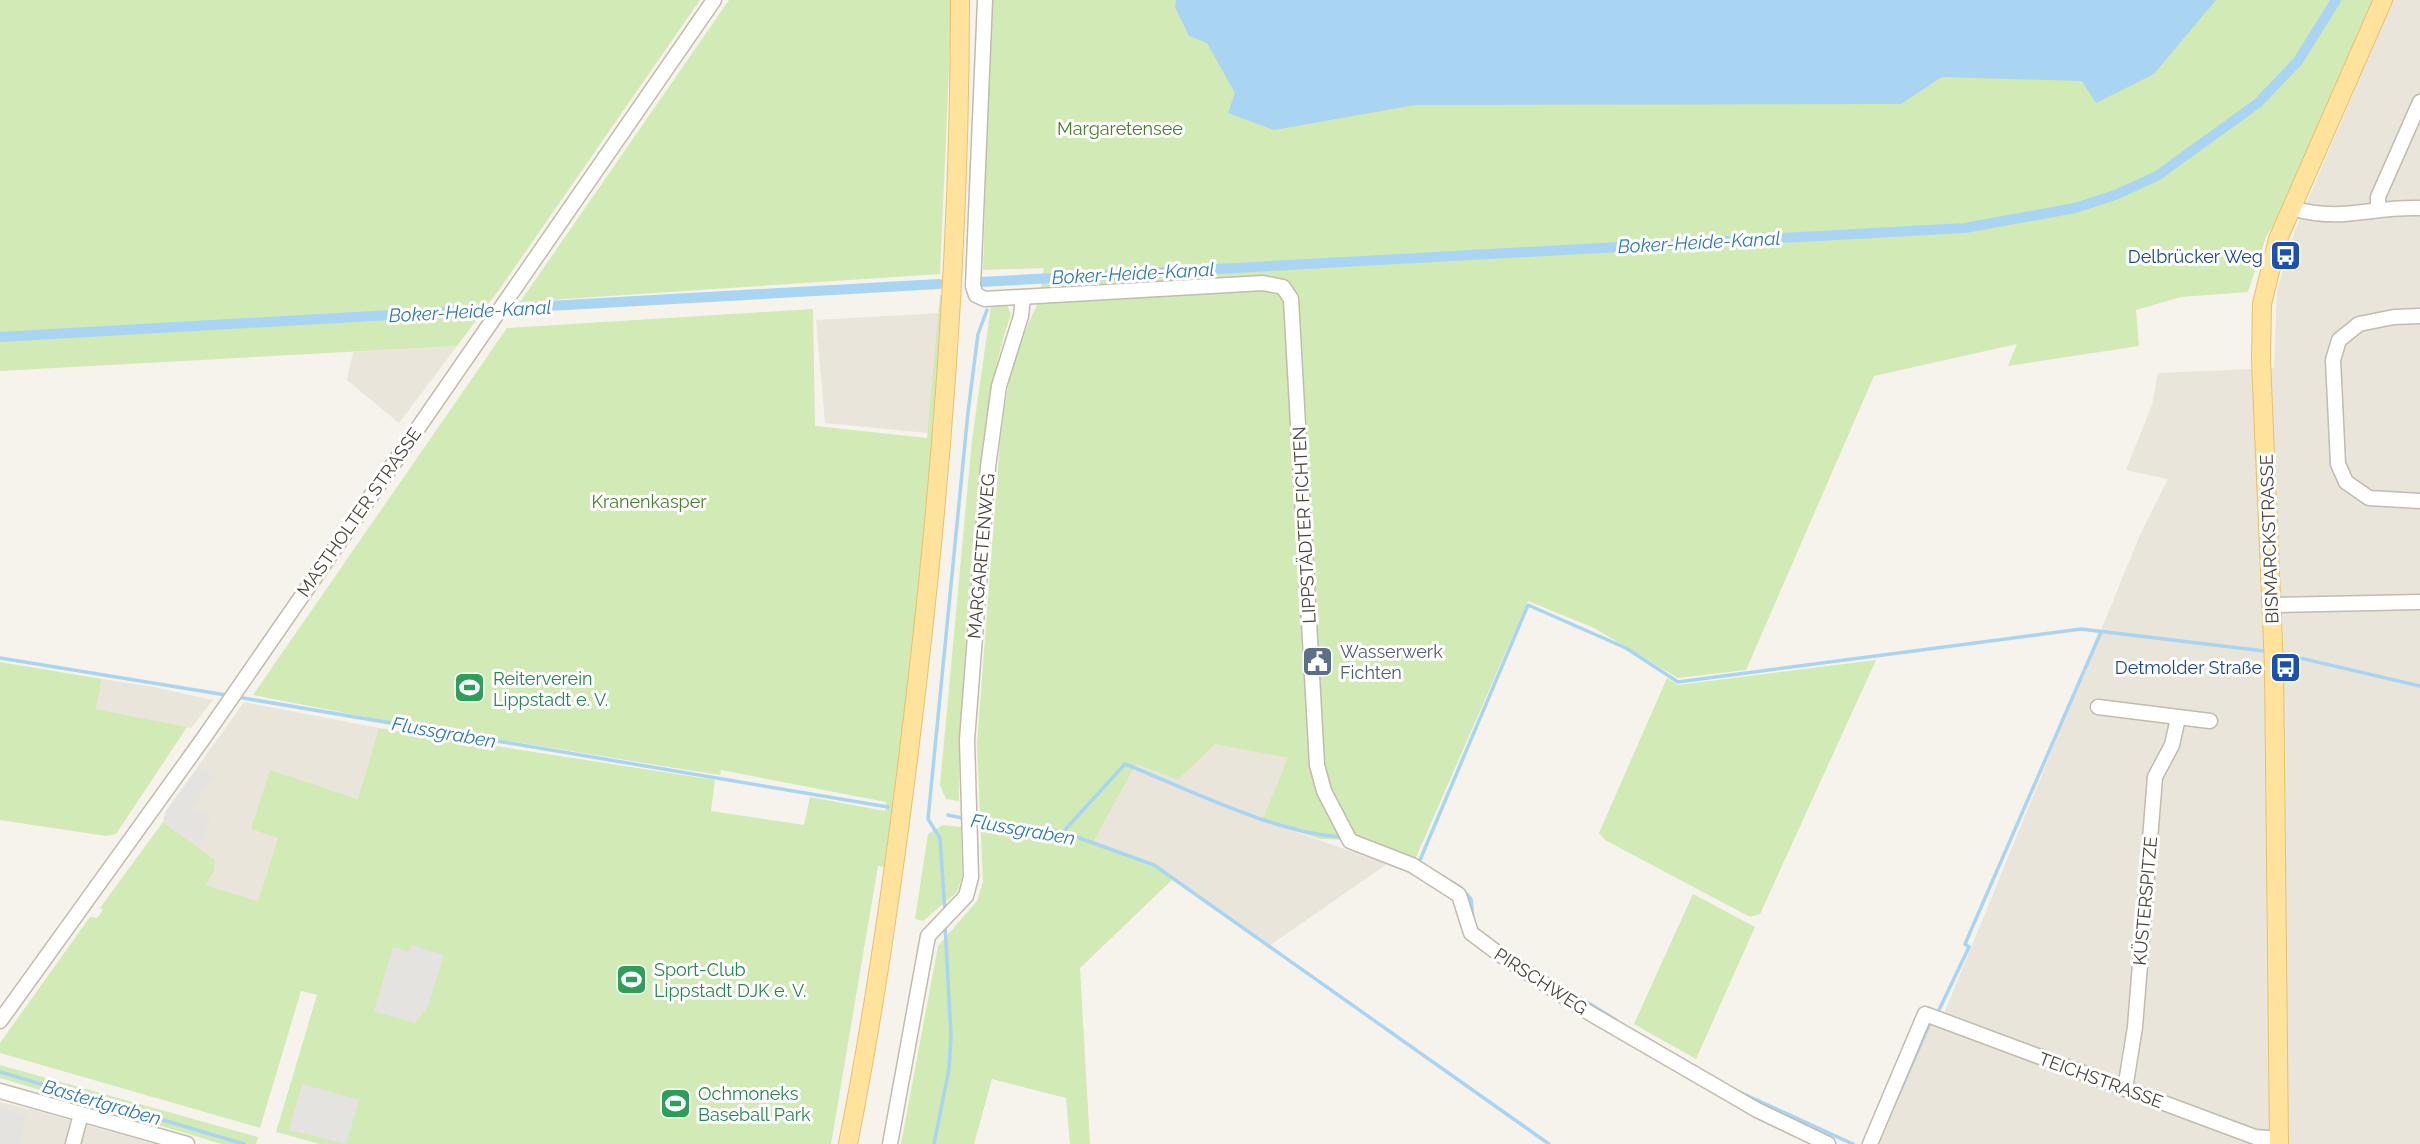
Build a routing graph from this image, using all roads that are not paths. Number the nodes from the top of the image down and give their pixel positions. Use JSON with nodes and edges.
{"nodes":[{"id":1,"x":714,"y":0,"type":"edge"},
{"id":2,"x":960,"y":0,"type":"edge"},
{"id":3,"x":970,"y":0,"type":"edge"},
{"id":4,"x":985,"y":0,"type":"edge"},
{"id":5,"x":2383,"y":0,"type":"edge"},
{"id":6,"x":2420,"y":102,"type":"edge"},
{"id":7,"x":2291,"y":208,"type":"junction"},
{"id":8,"x":2420,"y":208,"type":"edge"},
{"id":9,"x":2378,"y":210,"type":"junction"},
{"id":10,"x":1023,"y":297,"type":"junction"},
{"id":11,"x":2420,"y":316,"type":"edge"},
{"id":12,"x":2420,"y":501,"type":"edge"},
{"id":13,"x":2420,"y":602,"type":"edge"},
{"id":14,"x":2272,"y":605,"type":"junction"},
{"id":15,"x":2098,"y":707,"type":"dead end"},
{"id":16,"x":2178,"y":718,"type":"junction"},
{"id":17,"x":2210,"y":721,"type":"dead end"},
{"id":18,"x":1317,"y":765,"type":"joint"},
{"id":19,"x":0,"y":1021,"type":"edge"},
{"id":20,"x":2125,"y":1088,"type":"junction"},
{"id":21,"x":0,"y":1091,"type":"edge"},
{"id":22,"x":82,"y":1114,"type":"junction"},
{"id":23,"x":2279,"y":1141,"type":"edge"},
{"id":24,"x":73,"y":1144,"type":"edge"},
{"id":25,"x":187,"y":1144,"type":"edge"},
{"id":26,"x":848,"y":1144,"type":"edge"},
{"id":27,"x":859,"y":1144,"type":"edge"},
{"id":28,"x":890,"y":1144,"type":"edge"},
{"id":29,"x":1828,"y":1144,"type":"edge"},
{"id":30,"x":1870,"y":1144,"type":"edge"}],
"edges":[{"from":1,"to":19,"type":"street","name":"MASTHOLTER STRASSE"},
{"from":2,"to":26,"type":"main road"},
{"from":3,"to":27,"type":"main road"},
{"from":4,"to":10,"type":"street"},
{"from":5,"to":7,"type":"main road","name":"BISMARCKSTRASSE"},
{"from":6,"to":9,"type":"street"},
{"from":7,"to":9,"type":"street"},
{"from":7,"to":14,"type":"main road","name":"BISMARCKSTRASSE"},
{"from":8,"to":9,"type":"street"},
{"from":10,"to":18,"type":"street","name":"LIPPSTÄDTER FICHTEN"},
{"from":10,"to":28,"type":"street","name":"MARGARETENWEG"},
{"from":11,"to":12,"type":"street"},
{"from":13,"to":14,"type":"street"},
{"from":14,"to":23,"type":"main road","name":"BISMARCKSTRASSE"},
{"from":15,"to":16,"type":"street"},
{"from":16,"to":17,"type":"street"},
{"from":16,"to":20,"type":"street","name":"KÜSTERSPITZE"},
{"from":18,"to":29,"type":"street","name":"PIRSCHWEG"},
{"from":20,"to":23,"type":"street","name":"TEICHSTRASSE"},
{"from":20,"to":30,"type":"street","name":"TEICHSTRASSE"},
{"from":21,"to":22,"type":"street"},
{"from":22,"to":24,"type":"street"},
{"from":22,"to":25,"type":"street"}]}
